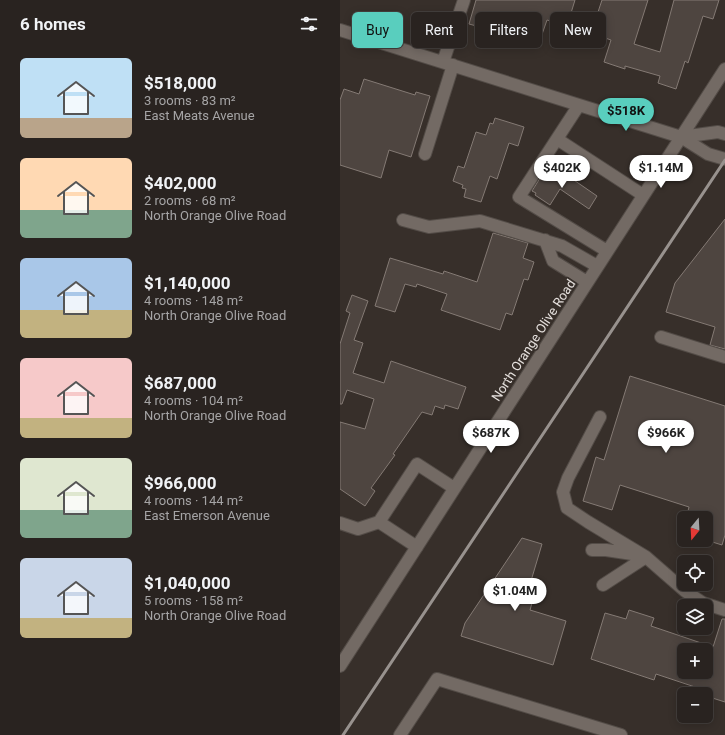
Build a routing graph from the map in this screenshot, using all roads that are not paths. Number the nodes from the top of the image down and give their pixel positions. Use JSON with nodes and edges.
{"nodes":[{"id":1,"x":464,"y":0,"type":"edge"},
{"id":2,"x":340,"y":30,"type":"edge"},
{"id":3,"x":448,"y":64,"type":"junction"},
{"id":4,"x":725,"y":69,"type":"edge"},
{"id":5,"x":579,"y":105,"type":"junction"},
{"id":6,"x":725,"y":134,"type":"edge"},
{"id":7,"x":681,"y":137,"type":"junction"},
{"id":8,"x":557,"y":139,"type":"junction"},
{"id":9,"x":424,"y":154,"type":"dead end"},
{"id":10,"x":725,"y":159,"type":"edge"},
{"id":11,"x":643,"y":195,"type":"junction"},
{"id":12,"x":404,"y":220,"type":"dead end"},
{"id":13,"x":545,"y":240,"type":"junction"},
{"id":14,"x":607,"y":251,"type":"junction"},
{"id":15,"x":597,"y":266,"type":"junction"},
{"id":16,"x":587,"y":282,"type":"junction"},
{"id":17,"x":661,"y":337,"type":"dead end"},
{"id":18,"x":725,"y":357,"type":"edge"},
{"id":19,"x":600,"y":417,"type":"dead end"},
{"id":20,"x":454,"y":488,"type":"junction"},
{"id":21,"x":379,"y":522,"type":"junction"},
{"id":22,"x":340,"y":523,"type":"edge"},
{"id":23,"x":417,"y":547,"type":"junction"},
{"id":24,"x":592,"y":550,"type":"dead end"},
{"id":25,"x":646,"y":557,"type":"junction"},
{"id":26,"x":603,"y":585,"type":"dead end"},
{"id":27,"x":725,"y":610,"type":"edge"},
{"id":28,"x":340,"y":666,"type":"edge"},
{"id":29,"x":400,"y":735,"type":"edge"},
{"id":30,"x":621,"y":735,"type":"edge"}],
"edges":[{"from":1,"to":3,"type":"street"},
{"from":2,"to":3,"type":"street"},
{"from":3,"to":5,"type":"street"},
{"from":3,"to":9,"type":"street"},
{"from":4,"to":7,"type":"street","name":"North Orange Olive Road"},
{"from":5,"to":7,"type":"street"},
{"from":5,"to":8,"type":"street"},
{"from":6,"to":7,"type":"street"},
{"from":7,"to":10,"type":"street"},
{"from":7,"to":11,"type":"street","name":"North Orange Olive Road"},
{"from":8,"to":11,"type":"street"},
{"from":8,"to":14,"type":"street"},
{"from":11,"to":14,"type":"street","name":"North Orange Olive Road"},
{"from":12,"to":13,"type":"street"},
{"from":13,"to":15,"type":"street"},
{"from":13,"to":16,"type":"street"},
{"from":14,"to":15,"type":"street","name":"North Orange Olive Road"},
{"from":15,"to":16,"type":"street","name":"North Orange Olive Road"},
{"from":16,"to":20,"type":"street","name":"North Orange Olive Road"},
{"from":17,"to":18,"type":"street"},
{"from":19,"to":25,"type":"street"},
{"from":20,"to":21,"type":"street"},
{"from":20,"to":23,"type":"street","name":"North Orange Olive Road"},
{"from":21,"to":22,"type":"street"},
{"from":21,"to":23,"type":"street"},
{"from":23,"to":28,"type":"street","name":"North Orange Olive Road"},
{"from":24,"to":25,"type":"street"},
{"from":25,"to":26,"type":"street"},
{"from":25,"to":27,"type":"street"},
{"from":29,"to":30,"type":"street"}]}
